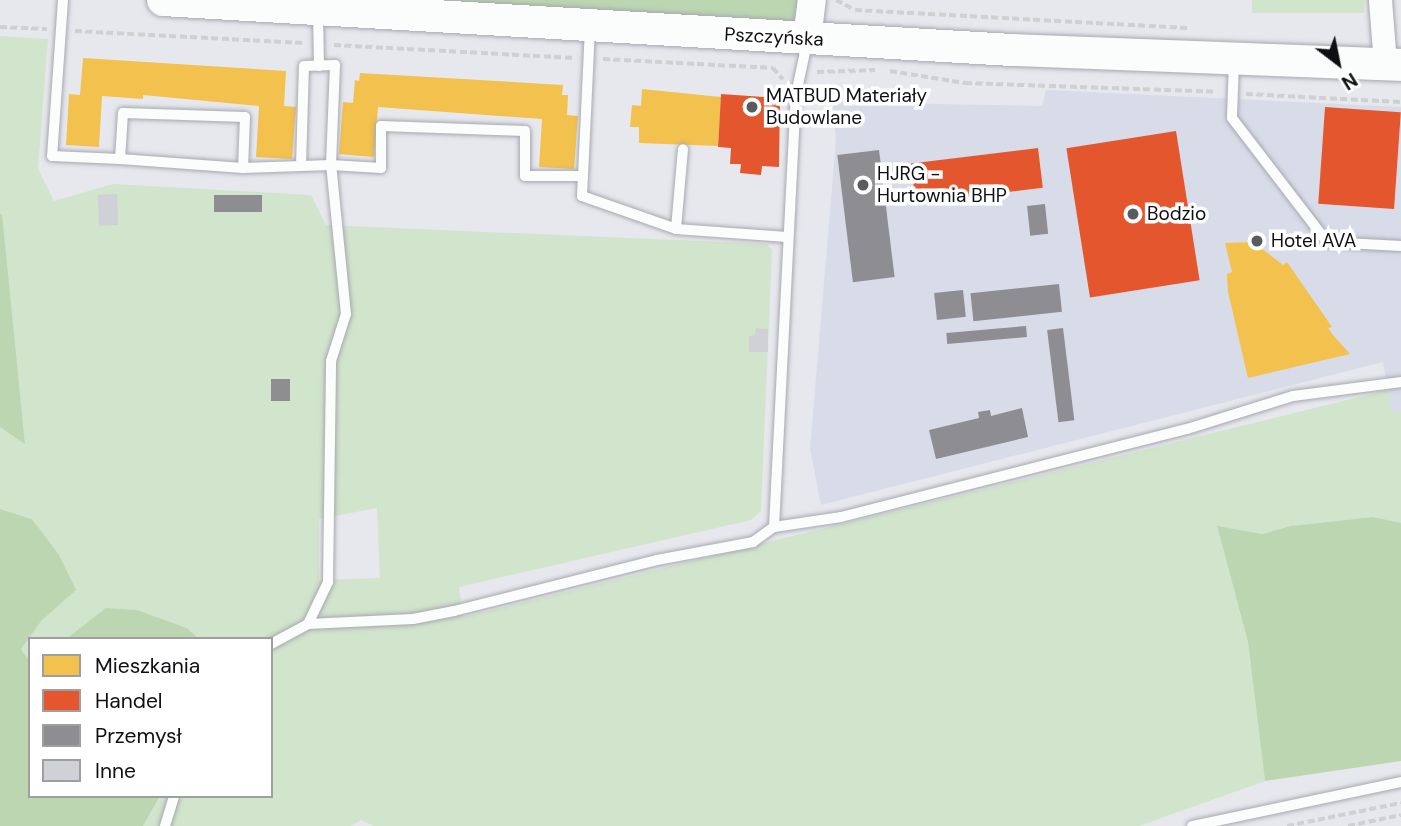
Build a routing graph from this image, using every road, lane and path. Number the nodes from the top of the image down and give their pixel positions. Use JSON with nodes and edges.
{"nodes":[{"id":1,"x":63,"y":0,"type":"edge"},
{"id":2,"x":163,"y":0,"type":"edge"},
{"id":3,"x":812,"y":0,"type":"edge"},
{"id":4,"x":836,"y":0,"type":"edge"},
{"id":5,"x":1380,"y":0,"type":"edge"},
{"id":6,"x":318,"y":9,"type":"junction"},
{"id":7,"x":590,"y":26,"type":"junction"},
{"id":8,"x":0,"y":27,"type":"edge"},
{"id":9,"x":1196,"y":29,"type":"dead end"},
{"id":10,"x":61,"y":30,"type":"junction"},
{"id":11,"x":807,"y":38,"type":"junction"},
{"id":12,"x":318,"y":44,"type":"junction"},
{"id":13,"x":1234,"y":57,"type":"junction"},
{"id":14,"x":588,"y":59,"type":"junction"},
{"id":15,"x":1393,"y":65,"type":"edge"},
{"id":16,"x":318,"y":66,"type":"junction"},
{"id":17,"x":812,"y":76,"type":"dead end"},
{"id":18,"x":787,"y":85,"type":"dead end"},
{"id":19,"x":1233,"y":93,"type":"junction"},
{"id":20,"x":1401,"y":102,"type":"edge"},
{"id":21,"x":683,"y":149,"type":"dead end"},
{"id":22,"x":120,"y":159,"type":"junction"},
{"id":23,"x":301,"y":166,"type":"junction"},
{"id":24,"x":331,"y":166,"type":"junction"},
{"id":25,"x":243,"y":167,"type":"junction"},
{"id":26,"x":583,"y":176,"type":"junction"},
{"id":27,"x":676,"y":229,"type":"junction"},
{"id":28,"x":787,"y":237,"type":"junction"},
{"id":29,"x":1401,"y":246,"type":"edge"},
{"id":30,"x":1401,"y":382,"type":"edge"},
{"id":31,"x":774,"y":527,"type":"junction"},
{"id":32,"x":308,"y":624,"type":"junction"},
{"id":33,"x":273,"y":643,"type":"edge"},
{"id":34,"x":1401,"y":782,"type":"edge"},
{"id":35,"x":173,"y":798,"type":"edge"},
{"id":36,"x":1401,"y":803,"type":"edge"},
{"id":37,"x":1401,"y":815,"type":"edge"},
{"id":38,"x":1320,"y":819,"type":"junction"},
{"id":39,"x":165,"y":826,"type":"edge"},
{"id":40,"x":1192,"y":826,"type":"edge"},
{"id":41,"x":1287,"y":826,"type":"edge"},
{"id":42,"x":1321,"y":826,"type":"edge"},
{"id":43,"x":1348,"y":826,"type":"edge"}],
"edges":[{"from":1,"to":10,"type":"lane"},
{"from":2,"to":6,"type":"main road","name":"Pszczyńska"},
{"from":3,"to":11,"type":"street"},
{"from":4,"to":9,"type":"path"},
{"from":5,"to":15,"type":"street","name":"Pszczyńska"},
{"from":6,"to":7,"type":"main road","name":"Pszczyńska"},
{"from":6,"to":12,"type":"lane"},
{"from":7,"to":11,"type":"main road","name":"Pszczyńska"},
{"from":7,"to":14,"type":"lane"},
{"from":8,"to":10,"type":"path"},
{"from":10,"to":12,"type":"path"},
{"from":10,"to":22,"type":"lane"},
{"from":11,"to":13,"type":"main road","name":"Pszczyńska"},
{"from":11,"to":28,"type":"lane"},
{"from":12,"to":14,"type":"path"},
{"from":12,"to":16,"type":"lane"},
{"from":13,"to":15,"type":"main road","name":"Pszczyńska"},
{"from":13,"to":19,"type":"lane"},
{"from":14,"to":18,"type":"path"},
{"from":14,"to":26,"type":"lane"},
{"from":16,"to":23,"type":"lane"},
{"from":16,"to":24,"type":"lane"},
{"from":17,"to":19,"type":"path"},
{"from":19,"to":20,"type":"path"},
{"from":19,"to":29,"type":"lane"},
{"from":21,"to":27,"type":"lane"},
{"from":22,"to":25,"type":"lane"},
{"from":22,"to":25,"type":"lane"},
{"from":23,"to":24,"type":"lane"},
{"from":23,"to":25,"type":"lane"},
{"from":24,"to":26,"type":"lane"},
{"from":24,"to":32,"type":"lane"},
{"from":26,"to":27,"type":"lane"},
{"from":27,"to":28,"type":"lane"},
{"from":28,"to":31,"type":"lane"},
{"from":30,"to":31,"type":"lane"},
{"from":31,"to":32,"type":"lane"},
{"from":32,"to":33,"type":"lane"},
{"from":34,"to":40,"type":"lane"},
{"from":35,"to":39,"type":"lane"},
{"from":36,"to":38,"type":"path"},
{"from":37,"to":43,"type":"path"},
{"from":38,"to":41,"type":"path"},
{"from":38,"to":42,"type":"path"}]}
